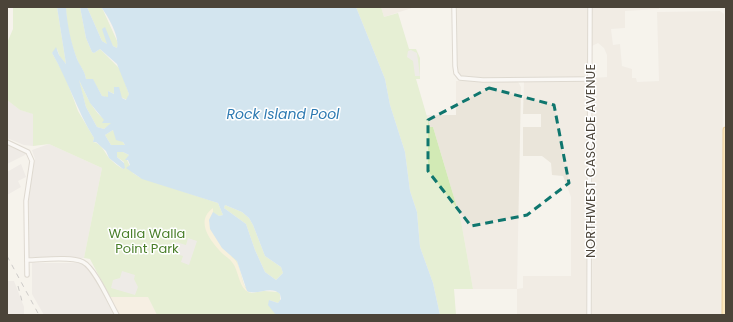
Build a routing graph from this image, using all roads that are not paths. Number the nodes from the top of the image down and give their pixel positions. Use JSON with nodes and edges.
{"nodes":[{"id":1,"x":454,"y":7,"type":"edge"},
{"id":2,"x":590,"y":7,"type":"edge"},
{"id":3,"x":590,"y":79,"type":"junction"},
{"id":4,"x":726,"y":130,"type":"edge"},
{"id":5,"x":7,"y":142,"type":"edge"},
{"id":6,"x":27,"y":260,"type":"junction"},
{"id":7,"x":27,"y":275,"type":"dead end"},
{"id":8,"x":116,"y":315,"type":"edge"},
{"id":9,"x":589,"y":315,"type":"edge"},
{"id":10,"x":725,"y":315,"type":"edge"}],
"edges":[{"from":1,"to":3,"type":"street"},
{"from":2,"to":3,"type":"street","name":"NORTHWEST CASCADE AVENUE"},
{"from":3,"to":9,"type":"street","name":"NORTHWEST CASCADE AVENUE"},
{"from":4,"to":10,"type":"highway"},
{"from":5,"to":6,"type":"street"},
{"from":6,"to":7,"type":"street"},
{"from":6,"to":8,"type":"street"}]}
